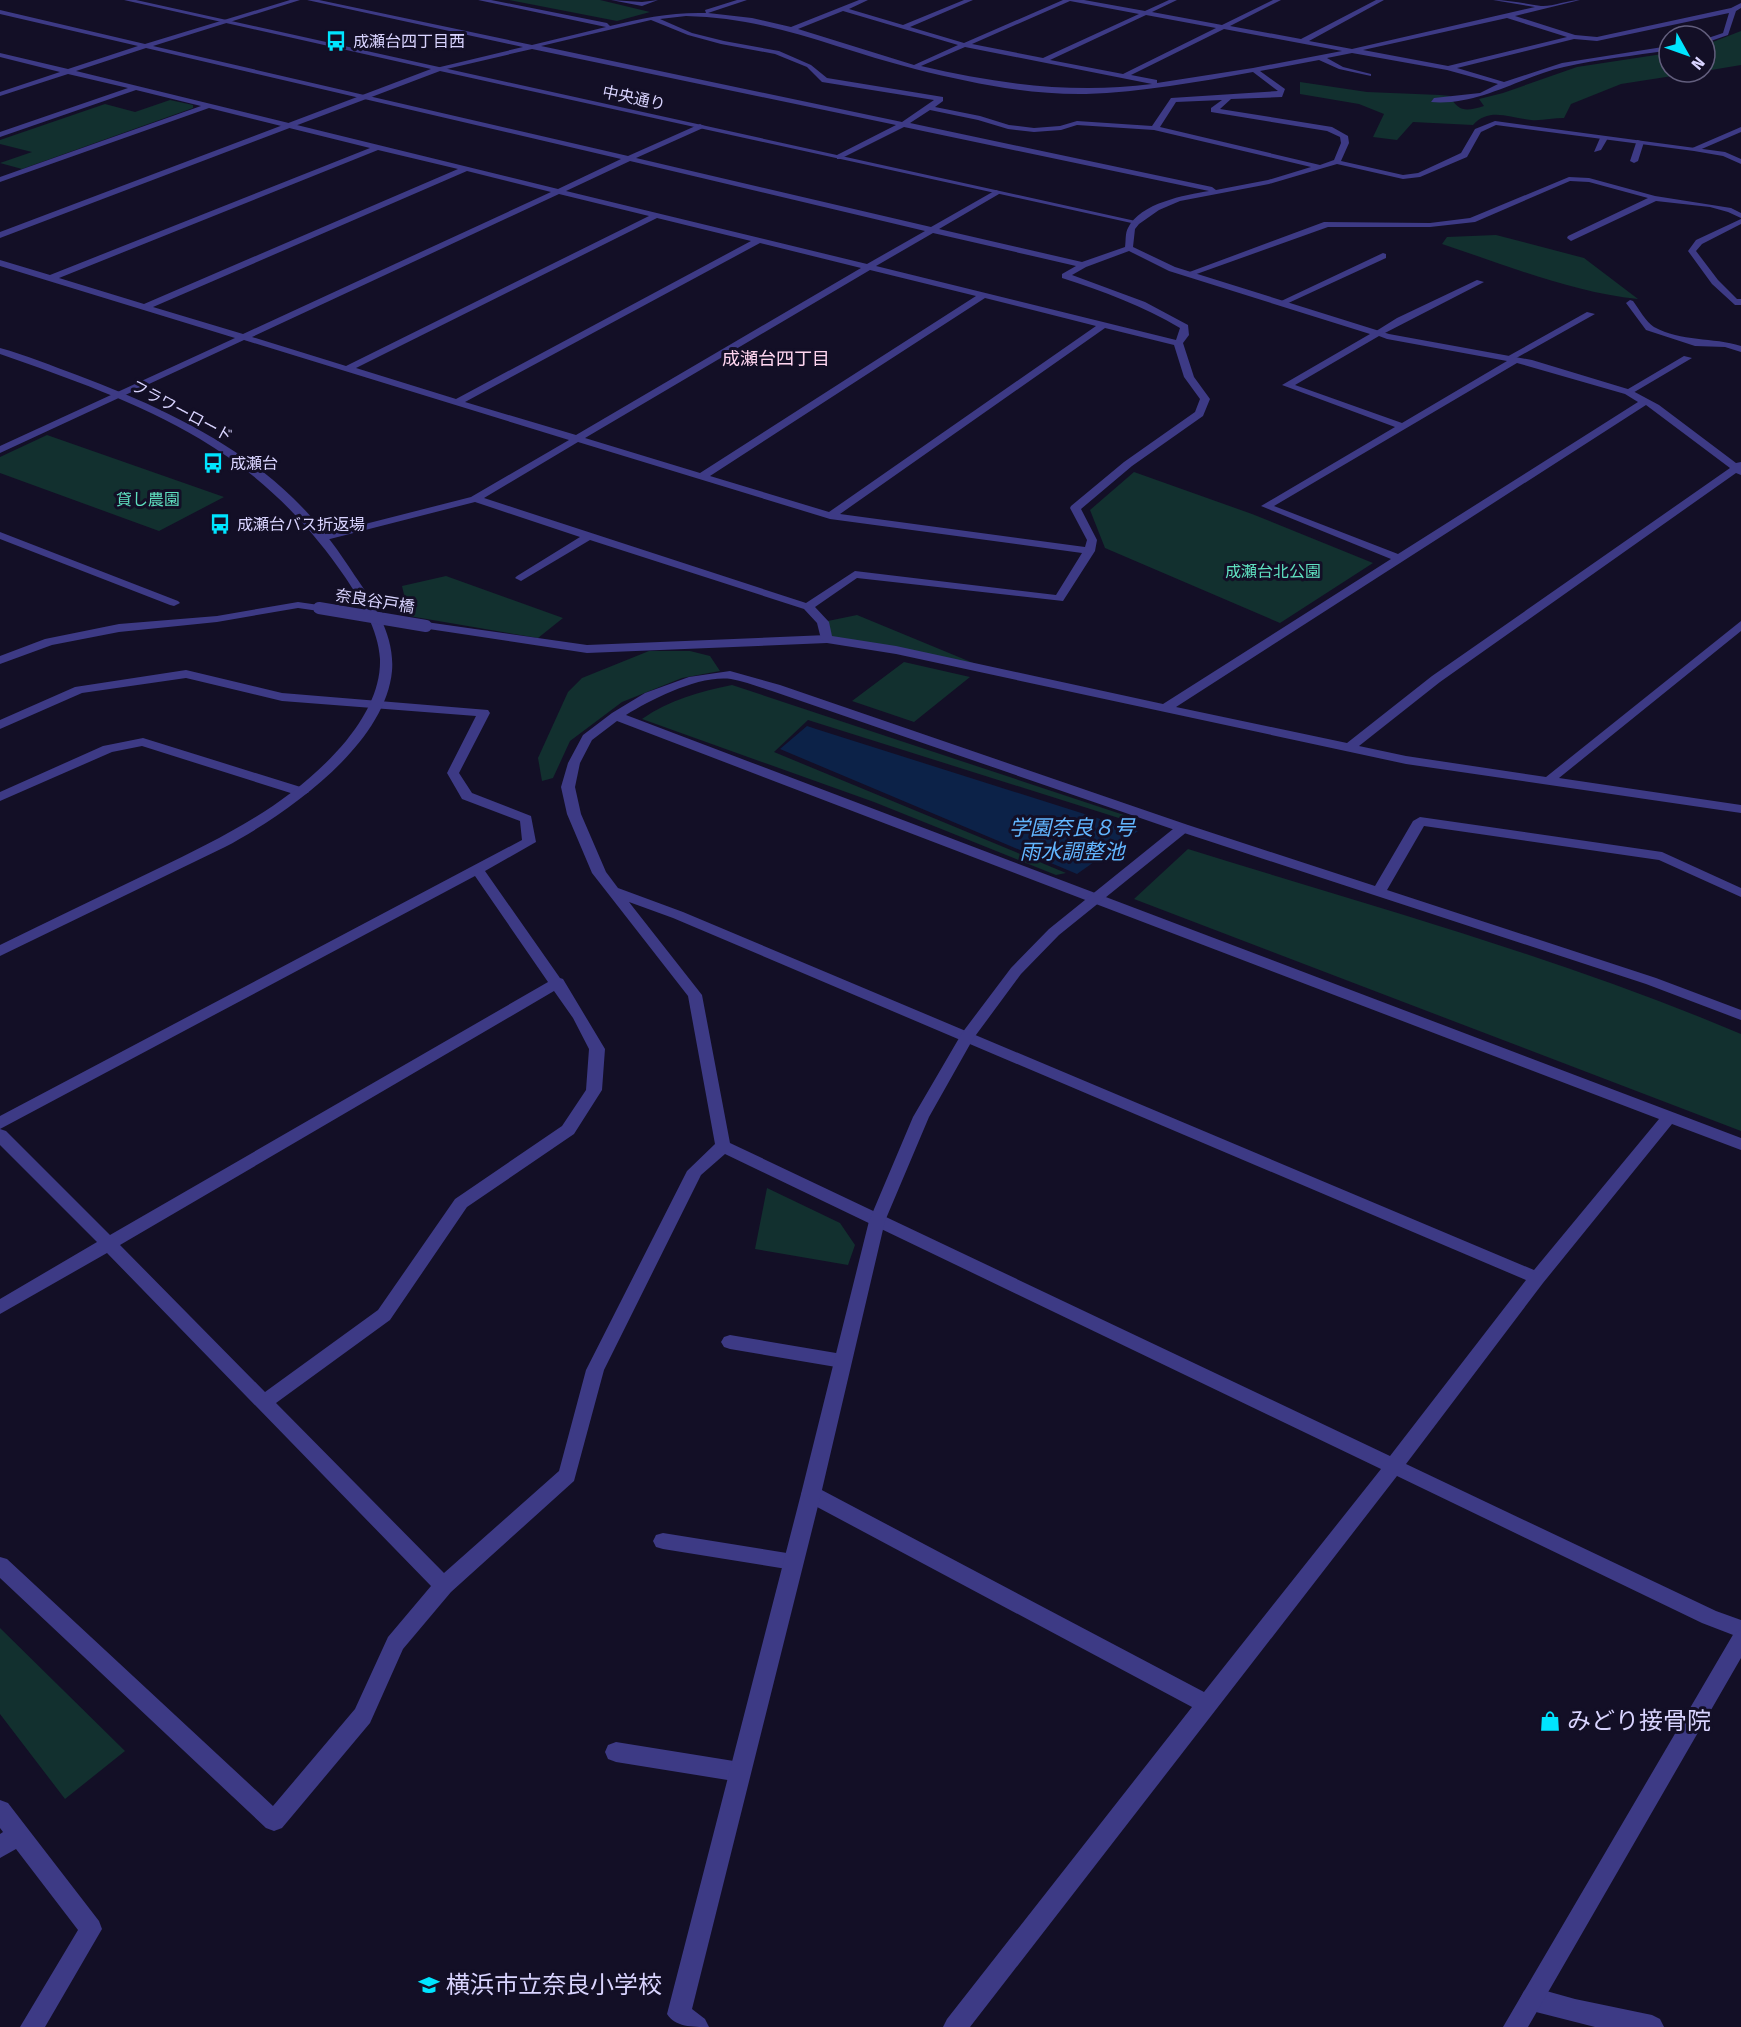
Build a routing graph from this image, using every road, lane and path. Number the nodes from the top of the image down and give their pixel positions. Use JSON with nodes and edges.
{"nodes":[{"id":1,"x":128,"y":0,"type":"edge"},
{"id":2,"x":297,"y":0,"type":"edge"},
{"id":3,"x":310,"y":0,"type":"edge"},
{"id":4,"x":481,"y":0,"type":"edge"},
{"id":5,"x":614,"y":0,"type":"edge"},
{"id":6,"x":655,"y":0,"type":"edge"},
{"id":7,"x":744,"y":0,"type":"edge"},
{"id":8,"x":865,"y":0,"type":"edge"},
{"id":9,"x":970,"y":0,"type":"edge"},
{"id":10,"x":1068,"y":0,"type":"edge"},
{"id":11,"x":1073,"y":0,"type":"edge"},
{"id":12,"x":1174,"y":0,"type":"edge"},
{"id":13,"x":1278,"y":0,"type":"edge"},
{"id":14,"x":1381,"y":0,"type":"edge"},
{"id":15,"x":1496,"y":0,"type":"edge"},
{"id":16,"x":1577,"y":0,"type":"edge"},
{"id":17,"x":1741,"y":5,"type":"edge"},
{"id":18,"x":1545,"y":7,"type":"junction"},
{"id":19,"x":842,"y":9,"type":"junction"},
{"id":20,"x":1733,"y":10,"type":"junction"},
{"id":21,"x":0,"y":12,"type":"edge"},
{"id":22,"x":1145,"y":13,"type":"junction"},
{"id":23,"x":698,"y":14,"type":"junction"},
{"id":24,"x":1508,"y":16,"type":"junction"},
{"id":25,"x":652,"y":18,"type":"junction"},
{"id":26,"x":222,"y":21,"type":"junction"},
{"id":27,"x":613,"y":26,"type":"junction"},
{"id":28,"x":904,"y":27,"type":"junction"},
{"id":29,"x":1222,"y":27,"type":"junction"},
{"id":30,"x":793,"y":29,"type":"junction"},
{"id":31,"x":1574,"y":37,"type":"junction"},
{"id":32,"x":1717,"y":37,"type":"edge"},
{"id":33,"x":1301,"y":42,"type":"junction"},
{"id":34,"x":965,"y":45,"type":"junction"},
{"id":35,"x":146,"y":46,"type":"junction"},
{"id":36,"x":530,"y":46,"type":"junction"},
{"id":37,"x":1657,"y":50,"type":"edge"},
{"id":38,"x":1350,"y":51,"type":"junction"},
{"id":39,"x":0,"y":55,"type":"edge"},
{"id":40,"x":1322,"y":58,"type":"junction"},
{"id":41,"x":1044,"y":60,"type":"junction"},
{"id":42,"x":914,"y":67,"type":"junction"},
{"id":43,"x":1448,"y":68,"type":"junction"},
{"id":44,"x":438,"y":69,"type":"junction"},
{"id":45,"x":1256,"y":70,"type":"junction"},
{"id":46,"x":68,"y":71,"type":"junction"},
{"id":47,"x":1369,"y":75,"type":"dead end"},
{"id":48,"x":1124,"y":76,"type":"junction"},
{"id":49,"x":1163,"y":84,"type":"junction"},
{"id":50,"x":1504,"y":84,"type":"junction"},
{"id":51,"x":136,"y":88,"type":"junction"},
{"id":52,"x":0,"y":93,"type":"edge"},
{"id":53,"x":363,"y":97,"type":"junction"},
{"id":54,"x":1229,"y":97,"type":"junction"},
{"id":55,"x":1434,"y":100,"type":"dead end"},
{"id":56,"x":209,"y":106,"type":"junction"},
{"id":57,"x":929,"y":108,"type":"junction"},
{"id":58,"x":902,"y":124,"type":"junction"},
{"id":59,"x":288,"y":125,"type":"junction"},
{"id":60,"x":700,"y":126,"type":"junction"},
{"id":61,"x":1154,"y":128,"type":"junction"},
{"id":62,"x":1741,"y":129,"type":"edge"},
{"id":63,"x":0,"y":135,"type":"edge"},
{"id":64,"x":1604,"y":138,"type":"junction"},
{"id":65,"x":1640,"y":142,"type":"junction"},
{"id":66,"x":378,"y":147,"type":"junction"},
{"id":67,"x":1694,"y":149,"type":"junction"},
{"id":68,"x":1597,"y":150,"type":"dead end"},
{"id":69,"x":840,"y":157,"type":"junction"},
{"id":70,"x":630,"y":159,"type":"junction"},
{"id":71,"x":1634,"y":161,"type":"dead end"},
{"id":72,"x":1337,"y":162,"type":"junction"},
{"id":73,"x":1741,"y":162,"type":"edge"},
{"id":74,"x":1323,"y":168,"type":"junction"},
{"id":75,"x":466,"y":169,"type":"junction"},
{"id":76,"x":0,"y":180,"type":"edge"},
{"id":77,"x":1220,"y":191,"type":"junction"},
{"id":78,"x":560,"y":192,"type":"junction"},
{"id":79,"x":996,"y":192,"type":"junction"},
{"id":80,"x":1655,"y":198,"type":"junction"},
{"id":81,"x":657,"y":215,"type":"junction"},
{"id":82,"x":1741,"y":219,"type":"edge"},
{"id":83,"x":1136,"y":222,"type":"junction"},
{"id":84,"x":932,"y":229,"type":"junction"},
{"id":85,"x":0,"y":235,"type":"edge"},
{"id":86,"x":1571,"y":238,"type":"dead end"},
{"id":87,"x":759,"y":240,"type":"junction"},
{"id":88,"x":1129,"y":248,"type":"junction"},
{"id":89,"x":1383,"y":256,"type":"dead end"},
{"id":90,"x":0,"y":263,"type":"edge"},
{"id":91,"x":1083,"y":264,"type":"junction"},
{"id":92,"x":868,"y":267,"type":"junction"},
{"id":93,"x":1188,"y":274,"type":"junction"},
{"id":94,"x":51,"y":278,"type":"junction"},
{"id":95,"x":1480,"y":282,"type":"dead end"},
{"id":96,"x":984,"y":295,"type":"junction"},
{"id":97,"x":1741,"y":302,"type":"edge"},
{"id":98,"x":1281,"y":303,"type":"junction"},
{"id":99,"x":1630,"y":303,"type":"dead end"},
{"id":100,"x":145,"y":307,"type":"junction"},
{"id":101,"x":1590,"y":314,"type":"dead end"},
{"id":102,"x":1104,"y":324,"type":"junction"},
{"id":103,"x":1378,"y":333,"type":"junction"},
{"id":104,"x":244,"y":337,"type":"junction"},
{"id":105,"x":1178,"y":343,"type":"junction"},
{"id":106,"x":1741,"y":349,"type":"edge"},
{"id":107,"x":0,"y":351,"type":"edge"},
{"id":108,"x":1687,"y":358,"type":"dead end"},
{"id":109,"x":1512,"y":360,"type":"junction"},
{"id":110,"x":347,"y":369,"type":"junction"},
{"id":111,"x":1628,"y":392,"type":"junction"},
{"id":112,"x":121,"y":394,"type":"junction"},
{"id":113,"x":1646,"y":401,"type":"junction"},
{"id":114,"x":457,"y":402,"type":"junction"},
{"id":115,"x":1402,"y":426,"type":"junction"},
{"id":116,"x":576,"y":439,"type":"junction"},
{"id":117,"x":0,"y":450,"type":"edge"},
{"id":118,"x":1740,"y":468,"type":"edge"},
{"id":119,"x":701,"y":477,"type":"junction"},
{"id":120,"x":475,"y":499,"type":"junction"},
{"id":121,"x":830,"y":516,"type":"junction"},
{"id":122,"x":0,"y":535,"type":"edge"},
{"id":123,"x":588,"y":536,"type":"junction"},
{"id":124,"x":326,"y":537,"type":"junction"},
{"id":125,"x":1089,"y":551,"type":"junction"},
{"id":126,"x":1400,"y":559,"type":"junction"},
{"id":127,"x":521,"y":578,"type":"dead end"},
{"id":128,"x":174,"y":603,"type":"dead end"},
{"id":129,"x":808,"y":607,"type":"junction"},
{"id":130,"x":1741,"y":625,"type":"edge"},
{"id":131,"x":827,"y":639,"type":"junction"},
{"id":132,"x":0,"y":660,"type":"edge"},
{"id":133,"x":377,"y":704,"type":"junction"},
{"id":134,"x":1164,"y":709,"type":"junction"},
{"id":135,"x":616,"y":716,"type":"junction"},
{"id":136,"x":0,"y":725,"type":"edge"},
{"id":137,"x":1348,"y":749,"type":"junction"},
{"id":138,"x":1548,"y":781,"type":"junction"},
{"id":139,"x":302,"y":792,"type":"junction"},
{"id":140,"x":0,"y":797,"type":"edge"},
{"id":141,"x":1741,"y":809,"type":"edge"},
{"id":142,"x":1183,"y":828,"type":"junction"},
{"id":143,"x":478,"y":871,"type":"junction"},
{"id":144,"x":616,"y":892,"type":"junction"},
{"id":145,"x":1379,"y":892,"type":"junction"},
{"id":146,"x":1741,"y":893,"type":"edge"},
{"id":147,"x":1095,"y":897,"type":"junction"},
{"id":148,"x":0,"y":951,"type":"edge"},
{"id":149,"x":558,"y":982,"type":"junction"},
{"id":150,"x":1741,"y":1015,"type":"edge"},
{"id":151,"x":967,"y":1037,"type":"junction"},
{"id":152,"x":1669,"y":1117,"type":"junction"},
{"id":153,"x":0,"y":1123,"type":"edge"},
{"id":154,"x":0,"y":1135,"type":"edge"},
{"id":155,"x":1741,"y":1144,"type":"edge"},
{"id":156,"x":723,"y":1146,"type":"junction"},
{"id":157,"x":877,"y":1221,"type":"junction"},
{"id":158,"x":111,"y":1244,"type":"junction"},
{"id":159,"x":1537,"y":1278,"type":"junction"},
{"id":160,"x":0,"y":1307,"type":"edge"},
{"id":161,"x":730,"y":1342,"type":"dead end"},
{"id":162,"x":843,"y":1361,"type":"junction"},
{"id":163,"x":262,"y":1403,"type":"junction"},
{"id":164,"x":1393,"y":1467,"type":"junction"},
{"id":165,"x":811,"y":1494,"type":"junction"},
{"id":166,"x":663,"y":1541,"type":"dead end"},
{"id":167,"x":793,"y":1562,"type":"junction"},
{"id":168,"x":0,"y":1565,"type":"edge"},
{"id":169,"x":444,"y":1586,"type":"junction"},
{"id":170,"x":1741,"y":1629,"type":"edge"},
{"id":171,"x":1741,"y":1639,"type":"edge"},
{"id":172,"x":1206,"y":1704,"type":"junction"},
{"id":173,"x":616,"y":1752,"type":"dead end"},
{"id":174,"x":740,"y":1772,"type":"junction"},
{"id":175,"x":0,"y":1810,"type":"edge"},
{"id":176,"x":9,"y":1840,"type":"edge"},
{"id":177,"x":1532,"y":1999,"type":"junction"},
{"id":178,"x":32,"y":2027,"type":"edge"},
{"id":179,"x":697,"y":2027,"type":"edge"},
{"id":180,"x":955,"y":2027,"type":"edge"},
{"id":181,"x":1515,"y":2027,"type":"edge"},
{"id":182,"x":1652,"y":2027,"type":"edge"}],
"edges":[{"from":1,"to":26,"type":"street","name":"中央通り"},
{"from":2,"to":26,"type":"street"},
{"from":3,"to":36,"type":"street"},
{"from":4,"to":27,"type":"street"},
{"from":5,"to":6,"type":"street"},
{"from":7,"to":23,"type":"street"},
{"from":8,"to":19,"type":"street"},
{"from":9,"to":28,"type":"street"},
{"from":10,"to":34,"type":"street"},
{"from":11,"to":22,"type":"street"},
{"from":12,"to":22,"type":"street"},
{"from":13,"to":29,"type":"street"},
{"from":14,"to":33,"type":"street"},
{"from":15,"to":18,"type":"street"},
{"from":16,"to":18,"type":"street"},
{"from":17,"to":20,"type":"street"},
{"from":18,"to":24,"type":"street"},
{"from":19,"to":28,"type":"street"},
{"from":19,"to":30,"type":"street"},
{"from":20,"to":31,"type":"street"},
{"from":20,"to":32,"type":"street"},
{"from":21,"to":35,"type":"street"},
{"from":22,"to":29,"type":"street"},
{"from":22,"to":41,"type":"street"},
{"from":23,"to":25,"type":"street"},
{"from":23,"to":30,"type":"street"},
{"from":24,"to":31,"type":"street"},
{"from":24,"to":38,"type":"street"},
{"from":25,"to":27,"type":"street"},
{"from":25,"to":57,"type":"street"},
{"from":26,"to":35,"type":"street"},
{"from":26,"to":44,"type":"street","name":"中央通り"},
{"from":27,"to":36,"type":"street"},
{"from":28,"to":34,"type":"street"},
{"from":29,"to":33,"type":"street"},
{"from":29,"to":48,"type":"street"},
{"from":30,"to":42,"type":"street"},
{"from":31,"to":43,"type":"street"},
{"from":33,"to":38,"type":"street"},
{"from":34,"to":41,"type":"street"},
{"from":34,"to":42,"type":"street"},
{"from":35,"to":46,"type":"street"},
{"from":35,"to":53,"type":"street"},
{"from":36,"to":44,"type":"street"},
{"from":36,"to":58,"type":"street"},
{"from":37,"to":50,"type":"street"},
{"from":38,"to":40,"type":"street"},
{"from":38,"to":43,"type":"street"},
{"from":39,"to":46,"type":"street"},
{"from":40,"to":45,"type":"street"},
{"from":40,"to":47,"type":"street"},
{"from":41,"to":48,"type":"street"},
{"from":42,"to":49,"type":"street"},
{"from":43,"to":50,"type":"street"},
{"from":44,"to":53,"type":"street"},
{"from":44,"to":60,"type":"street","name":"中央通り"},
{"from":45,"to":49,"type":"street"},
{"from":45,"to":54,"type":"street"},
{"from":46,"to":51,"type":"street"},
{"from":46,"to":52,"type":"street"},
{"from":48,"to":49,"type":"street"},
{"from":50,"to":55,"type":"street"},
{"from":51,"to":56,"type":"street"},
{"from":51,"to":63,"type":"street"},
{"from":53,"to":59,"type":"street"},
{"from":53,"to":70,"type":"street"},
{"from":54,"to":61,"type":"street"},
{"from":54,"to":72,"type":"street"},
{"from":56,"to":59,"type":"street"},
{"from":56,"to":76,"type":"street"},
{"from":57,"to":58,"type":"street"},
{"from":57,"to":61,"type":"street"},
{"from":58,"to":69,"type":"street"},
{"from":58,"to":77,"type":"street"},
{"from":59,"to":66,"type":"street"},
{"from":59,"to":85,"type":"street"},
{"from":60,"to":69,"type":"street","name":"中央通り"},
{"from":60,"to":70,"type":"street"},
{"from":61,"to":74,"type":"street"},
{"from":62,"to":67,"type":"street"},
{"from":64,"to":65,"type":"street"},
{"from":64,"to":68,"type":"street"},
{"from":64,"to":72,"type":"street"},
{"from":65,"to":67,"type":"street"},
{"from":65,"to":71,"type":"street"},
{"from":66,"to":75,"type":"street"},
{"from":66,"to":94,"type":"street"},
{"from":67,"to":73,"type":"street"},
{"from":69,"to":79,"type":"street","name":"中央通り"},
{"from":70,"to":78,"type":"street"},
{"from":70,"to":84,"type":"street"},
{"from":72,"to":74,"type":"street"},
{"from":74,"to":77,"type":"street"},
{"from":75,"to":78,"type":"street"},
{"from":75,"to":100,"type":"street"},
{"from":77,"to":83,"type":"street"},
{"from":78,"to":81,"type":"street"},
{"from":78,"to":104,"type":"street"},
{"from":79,"to":83,"type":"street","name":"中央通り"},
{"from":79,"to":84,"type":"street"},
{"from":80,"to":82,"type":"street"},
{"from":80,"to":86,"type":"street"},
{"from":80,"to":93,"type":"street"},
{"from":81,"to":87,"type":"street"},
{"from":81,"to":110,"type":"street"},
{"from":82,"to":97,"type":"street"},
{"from":83,"to":88,"type":"street"},
{"from":84,"to":91,"type":"street"},
{"from":84,"to":92,"type":"street"},
{"from":87,"to":92,"type":"street"},
{"from":87,"to":114,"type":"street"},
{"from":88,"to":91,"type":"street"},
{"from":88,"to":93,"type":"street"},
{"from":89,"to":98,"type":"street"},
{"from":90,"to":94,"type":"street"},
{"from":91,"to":105,"type":"street"},
{"from":92,"to":96,"type":"street"},
{"from":92,"to":116,"type":"street"},
{"from":93,"to":98,"type":"street"},
{"from":94,"to":100,"type":"street"},
{"from":95,"to":103,"type":"street"},
{"from":96,"to":102,"type":"street"},
{"from":96,"to":119,"type":"street"},
{"from":98,"to":103,"type":"street"},
{"from":99,"to":106,"type":"street"},
{"from":100,"to":104,"type":"street"},
{"from":101,"to":109,"type":"street"},
{"from":102,"to":105,"type":"street"},
{"from":102,"to":121,"type":"street"},
{"from":103,"to":109,"type":"street"},
{"from":103,"to":115,"type":"street"},
{"from":104,"to":110,"type":"street"},
{"from":104,"to":112,"type":"street"},
{"from":105,"to":125,"type":"street"},
{"from":107,"to":112,"type":"street","name":"フラワーロード"},
{"from":108,"to":111,"type":"street"},
{"from":109,"to":111,"type":"street"},
{"from":109,"to":115,"type":"street"},
{"from":110,"to":114,"type":"street"},
{"from":111,"to":113,"type":"street"},
{"from":112,"to":117,"type":"street"},
{"from":112,"to":124,"type":"street","name":"フラワーロード"},
{"from":113,"to":118,"type":"street"},
{"from":113,"to":126,"type":"street"},
{"from":114,"to":116,"type":"street"},
{"from":115,"to":126,"type":"street"},
{"from":116,"to":119,"type":"street"},
{"from":116,"to":120,"type":"street"},
{"from":118,"to":137,"type":"street"},
{"from":119,"to":121,"type":"street"},
{"from":120,"to":123,"type":"street"},
{"from":120,"to":124,"type":"street"},
{"from":121,"to":125,"type":"street"},
{"from":122,"to":128,"type":"street"},
{"from":123,"to":127,"type":"street"},
{"from":123,"to":129,"type":"street"},
{"from":124,"to":133,"type":"street","name":"フラワーロード"},
{"from":125,"to":129,"type":"street"},
{"from":126,"to":134,"type":"street"},
{"from":129,"to":131,"type":"street"},
{"from":130,"to":138,"type":"street"},
{"from":131,"to":132,"type":"street","name":"奈良谷戸橋","bridge":true},
{"from":131,"to":134,"type":"street","name":"奈良谷戸橋"},
{"from":133,"to":136,"type":"street"},
{"from":133,"to":139,"type":"street","name":"フラワーロード"},
{"from":133,"to":143,"type":"street"},
{"from":134,"to":137,"type":"street","name":"奈良谷戸橋"},
{"from":135,"to":142,"type":"street"},
{"from":135,"to":144,"type":"street"},
{"from":135,"to":147,"type":"street"},
{"from":137,"to":138,"type":"street","name":"奈良谷戸橋"},
{"from":138,"to":141,"type":"street","name":"奈良谷戸橋"},
{"from":139,"to":140,"type":"street"},
{"from":139,"to":148,"type":"street","name":"フラワーロード"},
{"from":142,"to":145,"type":"street"},
{"from":142,"to":147,"type":"street"},
{"from":143,"to":149,"type":"street"},
{"from":143,"to":153,"type":"street"},
{"from":144,"to":151,"type":"street"},
{"from":144,"to":156,"type":"street"},
{"from":145,"to":146,"type":"street"},
{"from":145,"to":150,"type":"street"},
{"from":147,"to":151,"type":"street"},
{"from":147,"to":152,"type":"street"},
{"from":149,"to":158,"type":"street"},
{"from":149,"to":163,"type":"street"},
{"from":151,"to":157,"type":"street"},
{"from":151,"to":159,"type":"street"},
{"from":152,"to":155,"type":"street"},
{"from":152,"to":159,"type":"street"},
{"from":154,"to":158,"type":"street"},
{"from":156,"to":157,"type":"street"},
{"from":156,"to":169,"type":"street"},
{"from":157,"to":162,"type":"street"},
{"from":157,"to":164,"type":"street"},
{"from":158,"to":160,"type":"street"},
{"from":158,"to":163,"type":"street"},
{"from":159,"to":164,"type":"street"},
{"from":161,"to":162,"type":"street"},
{"from":162,"to":165,"type":"street"},
{"from":163,"to":169,"type":"street"},
{"from":164,"to":170,"type":"street"},
{"from":164,"to":172,"type":"street"},
{"from":165,"to":167,"type":"street"},
{"from":165,"to":172,"type":"street"},
{"from":166,"to":167,"type":"street"},
{"from":167,"to":174,"type":"street"},
{"from":168,"to":169,"type":"street"},
{"from":171,"to":177,"type":"street"},
{"from":172,"to":180,"type":"street"},
{"from":173,"to":174,"type":"street"},
{"from":174,"to":179,"type":"street"},
{"from":175,"to":176,"type":"street"},
{"from":176,"to":178,"type":"street"},
{"from":177,"to":181,"type":"street"},
{"from":177,"to":182,"type":"street"}]}
